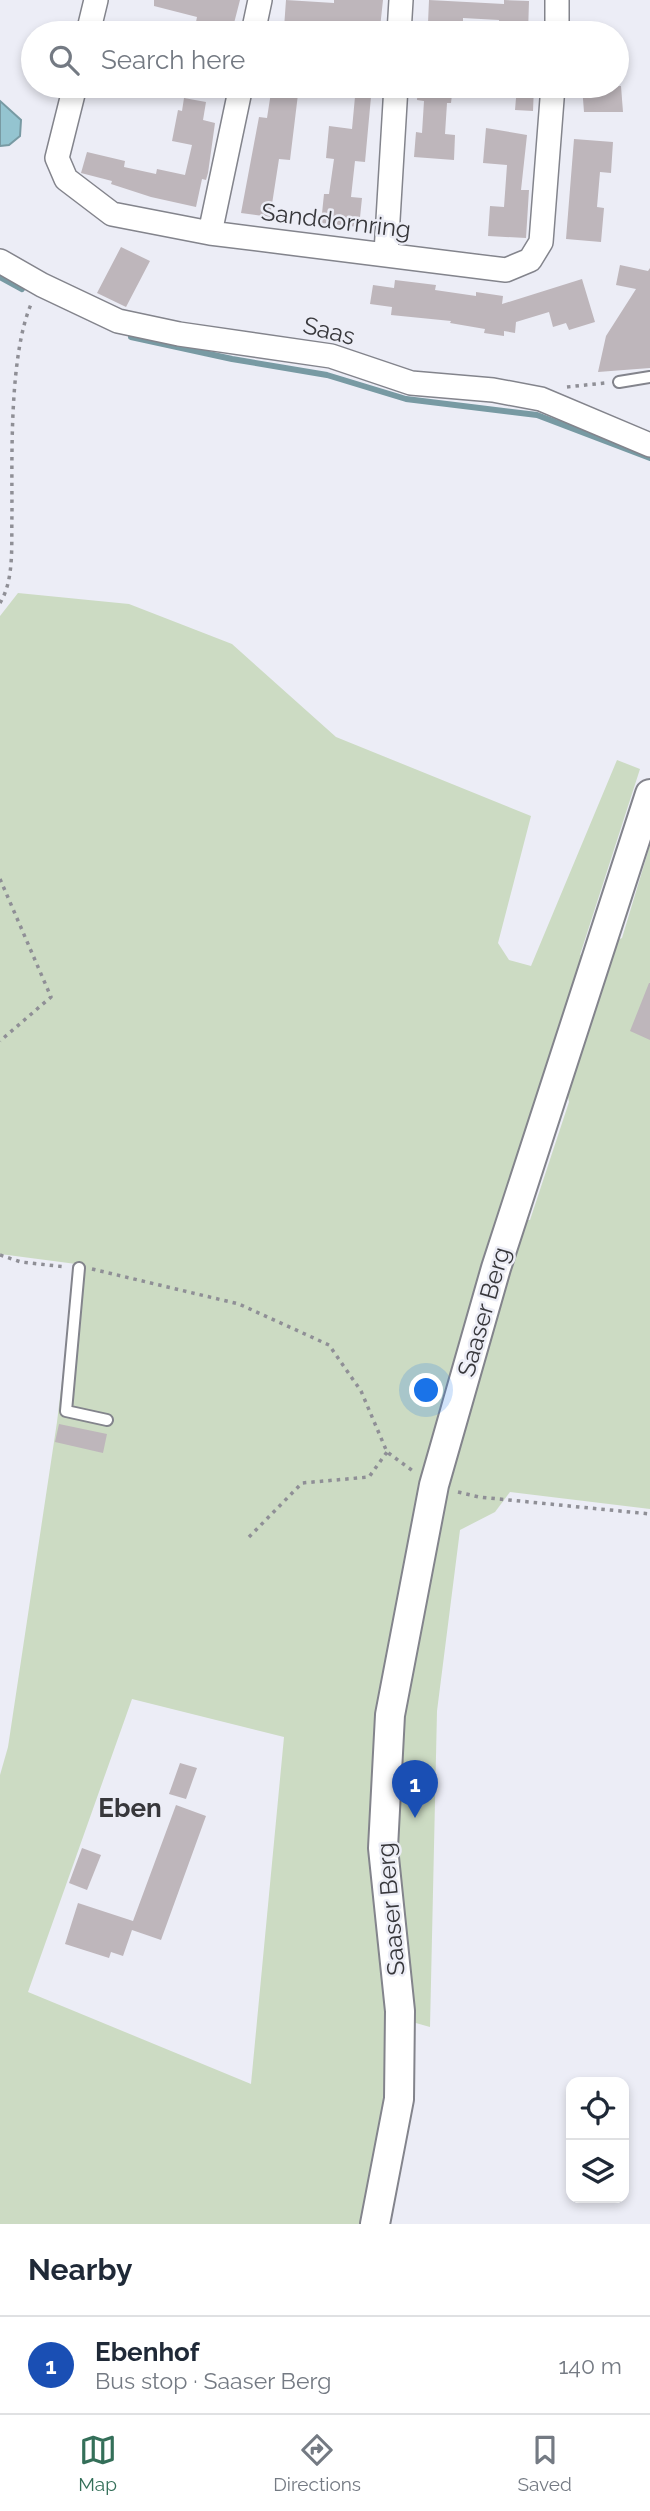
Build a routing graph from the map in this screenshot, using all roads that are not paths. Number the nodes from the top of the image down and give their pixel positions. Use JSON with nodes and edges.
{"nodes":[{"id":1,"x":96,"y":0,"type":"edge"},
{"id":2,"x":260,"y":0,"type":"edge"},
{"id":3,"x":401,"y":0,"type":"edge"},
{"id":4,"x":557,"y":0,"type":"edge"},
{"id":5,"x":91,"y":21,"type":"edge"},
{"id":6,"x":256,"y":21,"type":"edge"},
{"id":7,"x":400,"y":21,"type":"edge"},
{"id":8,"x":557,"y":21,"type":"edge"},
{"id":9,"x":72,"y":98,"type":"edge"},
{"id":10,"x":238,"y":98,"type":"edge"},
{"id":11,"x":395,"y":98,"type":"edge"},
{"id":12,"x":552,"y":98,"type":"edge"},
{"id":13,"x":210,"y":233,"type":"junction"},
{"id":14,"x":386,"y":253,"type":"junction"},
{"id":15,"x":0,"y":261,"type":"edge"},
{"id":16,"x":650,"y":377,"type":"edge"},
{"id":17,"x":619,"y":382,"type":"road end"},
{"id":18,"x":650,"y":444,"type":"edge"},
{"id":19,"x":650,"y":794,"type":"edge"},
{"id":20,"x":79,"y":1268,"type":"road end"},
{"id":21,"x":107,"y":1420,"type":"dead end"},
{"id":22,"x":375,"y":2224,"type":"edge"}],
"edges":[{"from":1,"to":5,"type":"street"},
{"from":2,"to":6,"type":"street"},
{"from":3,"to":7,"type":"street"},
{"from":4,"to":8,"type":"street"},
{"from":9,"to":13,"type":"street","name":"Sanddornring"},
{"from":10,"to":13,"type":"street"},
{"from":11,"to":14,"type":"street"},
{"from":12,"to":14,"type":"street","name":"Sanddornring"},
{"from":13,"to":14,"type":"street","name":"Sanddornring"},
{"from":15,"to":18,"type":"street","name":"Saas"},
{"from":16,"to":17,"type":"lane"},
{"from":19,"to":22,"type":"street","name":"Saaser Berg"},
{"from":20,"to":21,"type":"lane"}]}
